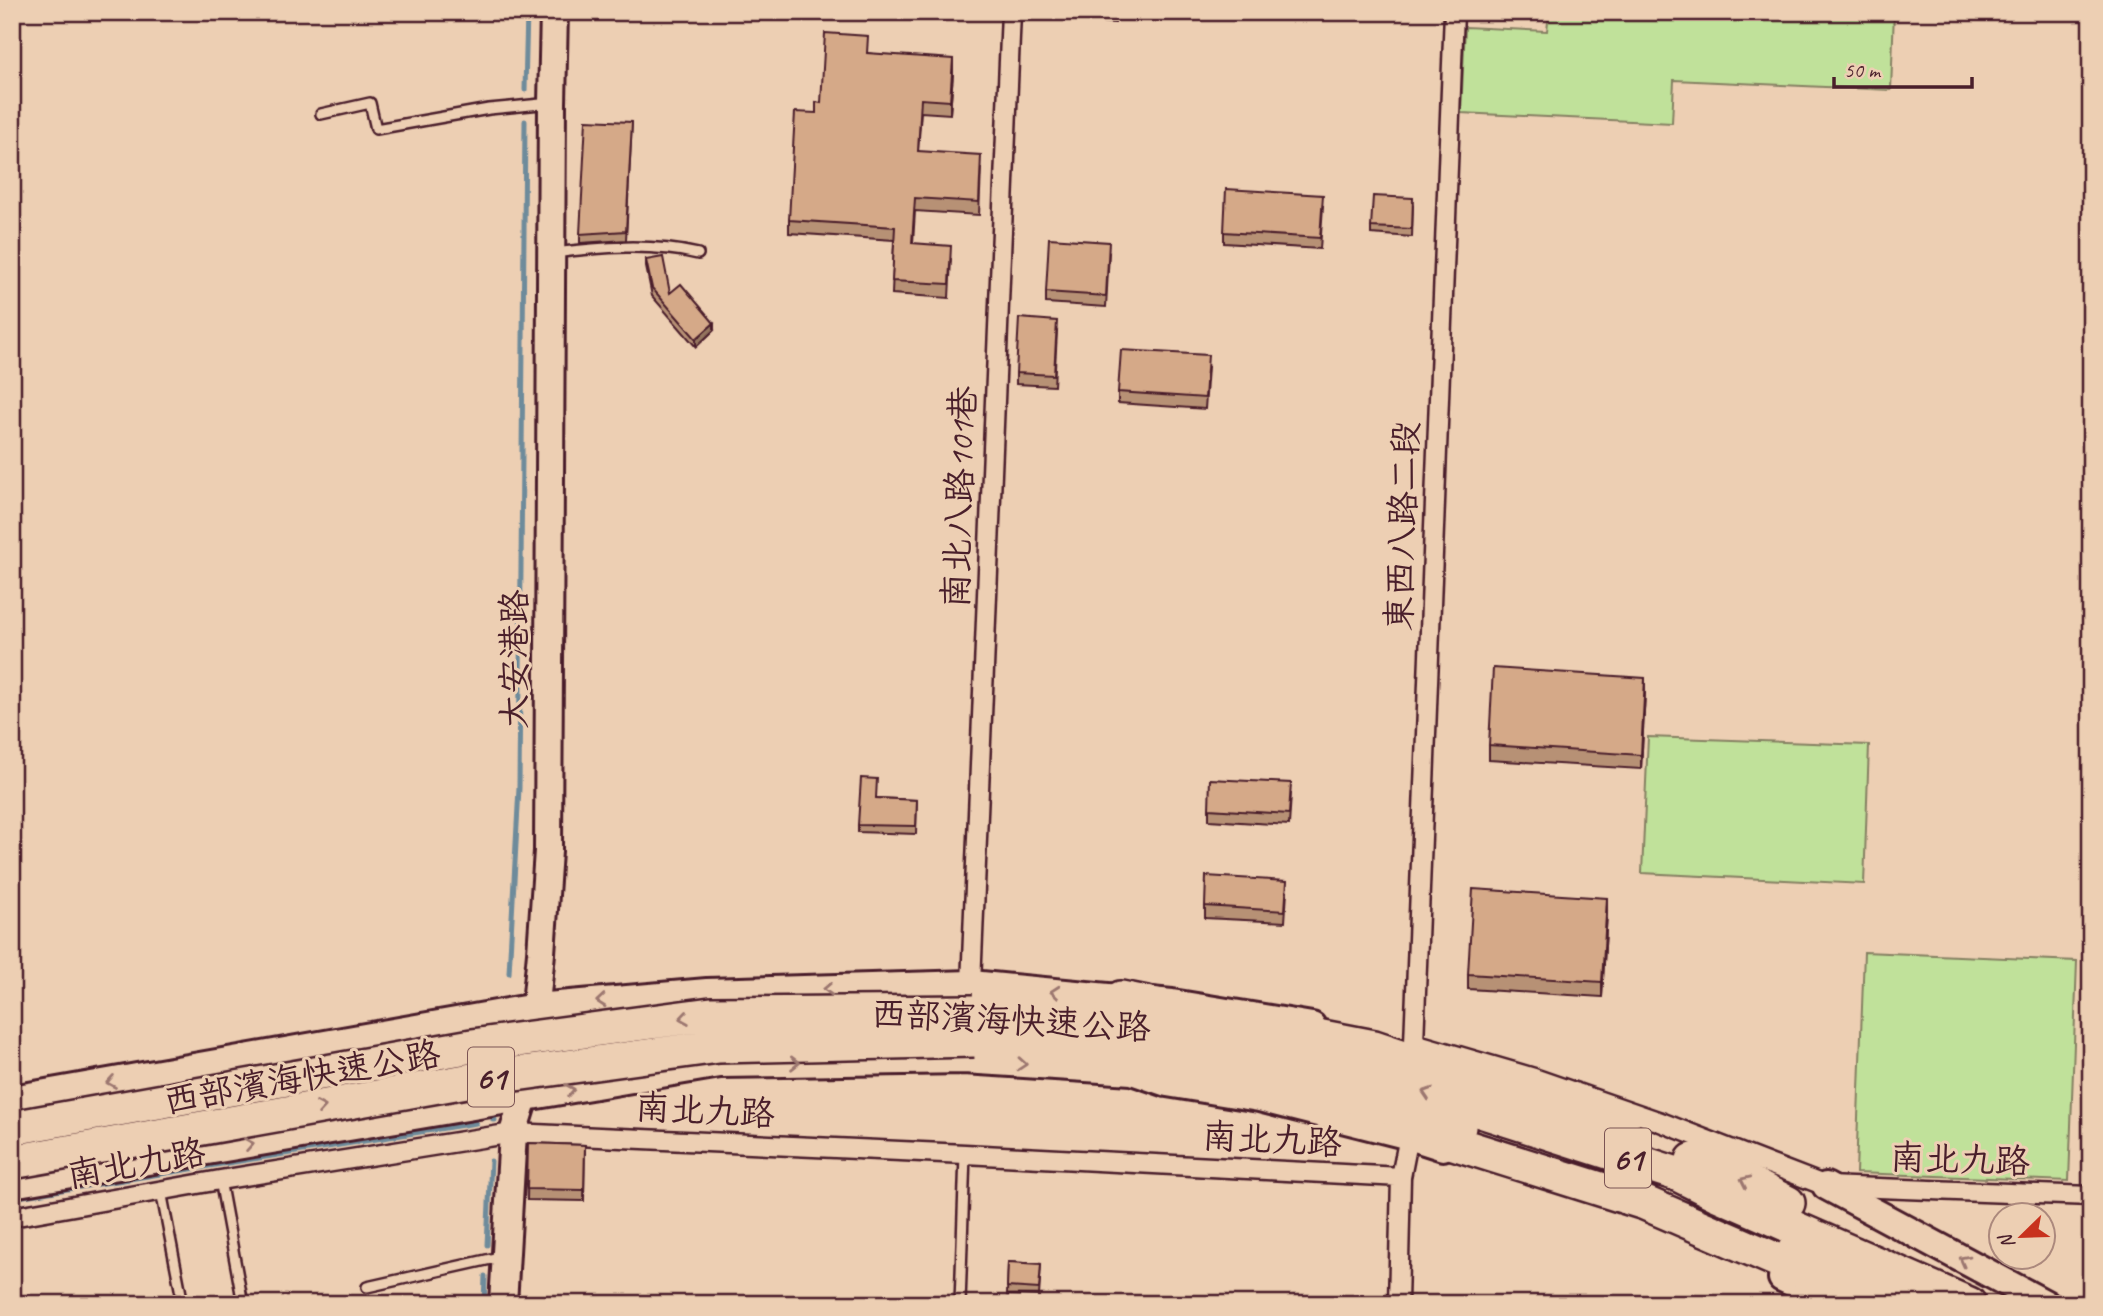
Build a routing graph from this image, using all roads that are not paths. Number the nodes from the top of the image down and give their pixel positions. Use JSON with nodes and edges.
{"nodes":[{"id":1,"x":555,"y":12,"type":"edge"},
{"id":2,"x":1011,"y":12,"type":"edge"},
{"id":3,"x":1454,"y":12,"type":"edge"},
{"id":4,"x":552,"y":103,"type":"junction"},
{"id":5,"x":321,"y":114,"type":"dead end"},
{"id":6,"x":552,"y":254,"type":"junction"},
{"id":7,"x":698,"y":254,"type":"dead end"},
{"id":8,"x":1121,"y":998,"type":"junction"},
{"id":9,"x":536,"y":1007,"type":"junction"},
{"id":10,"x":973,"y":1012,"type":"junction"},
{"id":11,"x":1414,"y":1043,"type":"junction"},
{"id":12,"x":1272,"y":1058,"type":"junction"},
{"id":13,"x":1132,"y":1071,"type":"junction"},
{"id":14,"x":524,"y":1097,"type":"junction"},
{"id":15,"x":12,"y":1099,"type":"edge"},
{"id":16,"x":12,"y":1128,"type":"edge"},
{"id":17,"x":513,"y":1133,"type":"junction"},
{"id":18,"x":1409,"y":1136,"type":"junction"},
{"id":19,"x":965,"y":1154,"type":"junction"},
{"id":20,"x":12,"y":1162,"type":"edge"},
{"id":21,"x":1401,"y":1177,"type":"junction"},
{"id":22,"x":220,"y":1180,"type":"junction"},
{"id":23,"x":12,"y":1184,"type":"edge"},
{"id":24,"x":1826,"y":1186,"type":"junction"},
{"id":25,"x":161,"y":1191,"type":"junction"},
{"id":26,"x":2091,"y":1196,"type":"edge"},
{"id":27,"x":12,"y":1217,"type":"edge"},
{"id":28,"x":505,"y":1256,"type":"junction"},
{"id":29,"x":367,"y":1287,"type":"dead end"},
{"id":30,"x":1835,"y":1303,"type":"edge"},
{"id":31,"x":183,"y":1304,"type":"edge"},
{"id":32,"x":243,"y":1304,"type":"edge"},
{"id":33,"x":503,"y":1304,"type":"edge"},
{"id":34,"x":960,"y":1304,"type":"edge"},
{"id":35,"x":1398,"y":1304,"type":"edge"},
{"id":36,"x":1883,"y":1304,"type":"edge"},
{"id":37,"x":1902,"y":1304,"type":"edge"},
{"id":38,"x":1969,"y":1304,"type":"edge"},
{"id":39,"x":1978,"y":1304,"type":"edge"},
{"id":40,"x":2046,"y":1304,"type":"edge"}],
"edges":[{"from":1,"to":4,"type":"street","name":"大安港路"},
{"from":2,"to":10,"type":"street","name":"南北八路101巷"},
{"from":3,"to":11,"type":"street","name":"東西八路二段"},
{"from":4,"to":5,"type":"lane"},
{"from":4,"to":6,"type":"street","name":"大安港路"},
{"from":6,"to":7,"type":"lane"},
{"from":6,"to":9,"type":"street","name":"大安港路"},
{"from":8,"to":10,"type":"street","one_way":true},
{"from":8,"to":11,"type":"street"},
{"from":39,"to":8,"type":"highway","one_way":true},
{"from":10,"to":9,"type":"street","one_way":true},
{"from":9,"to":14,"type":"street","name":"大安港路"},
{"from":9,"to":15,"type":"street","one_way":true},
{"from":10,"to":12,"type":"highway","name":"西部濱海快速公路","number":"61"},
{"from":10,"to":16,"type":"highway","name":"西部濱海快速公路","number":"61","one_way":true,"bridge":true},
{"from":20,"to":10,"type":"highway","name":"西部濱海快速公路","number":"61","one_way":true,"bridge":true},
{"from":11,"to":24,"type":"street","name":"南北九路"},
{"from":12,"to":37,"type":"highway","name":"西部濱海快速公路","number":"61"},
{"from":38,"to":12,"type":"highway","name":"西部濱海快速公路","number":"61","one_way":true},
{"from":14,"to":13,"type":"street","one_way":true},
{"from":13,"to":18,"type":"street"},
{"from":13,"to":36,"type":"highway"},
{"from":14,"to":17,"type":"street","name":"大安港路"},
{"from":23,"to":14,"type":"street","one_way":true},
{"from":17,"to":19,"type":"street","name":"南北九路"},
{"from":17,"to":22,"type":"street","name":"南北九路"},
{"from":17,"to":28,"type":"street","name":"大安港路"},
{"from":18,"to":21,"type":"street"},
{"from":18,"to":30,"type":"street"},
{"from":19,"to":21,"type":"street","name":"南北九路"},
{"from":19,"to":34,"type":"lane"},
{"from":21,"to":35,"type":"street"},
{"from":22,"to":25,"type":"street","name":"南北九路"},
{"from":22,"to":32,"type":"lane"},
{"from":24,"to":26,"type":"street","name":"南北九路"},
{"from":40,"to":24,"type":"street","one_way":true},
{"from":25,"to":27,"type":"street","name":"南北九路"},
{"from":25,"to":31,"type":"lane"},
{"from":28,"to":29,"type":"lane"},
{"from":28,"to":33,"type":"street","name":"大安港路"}]}
